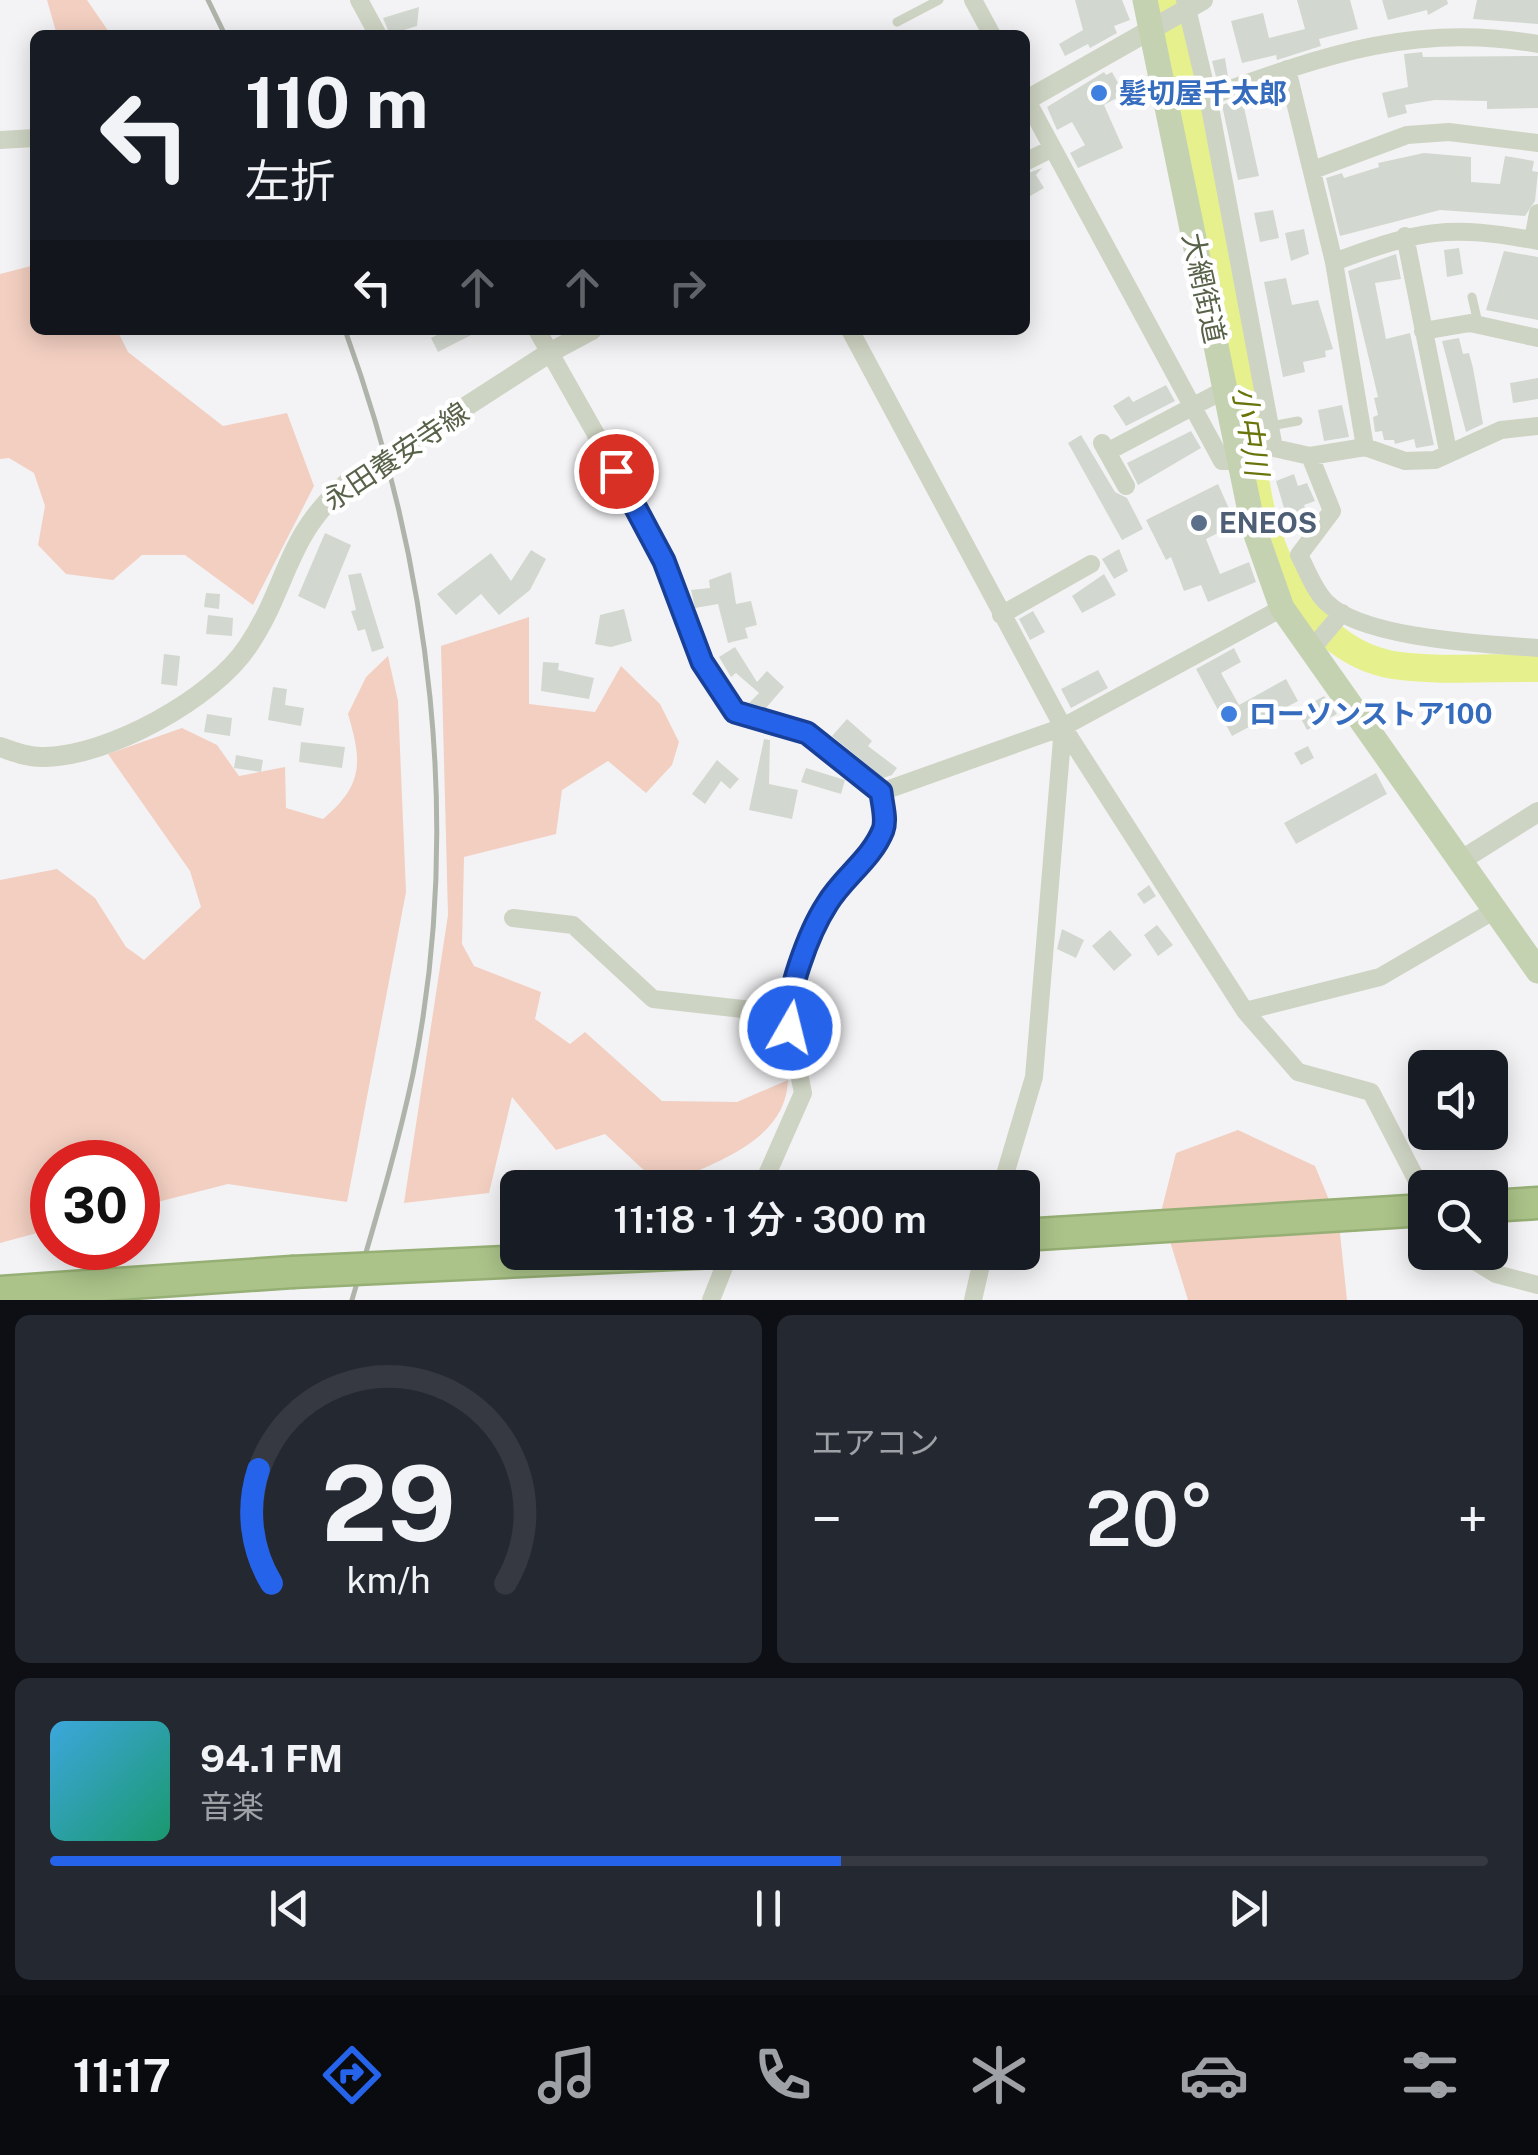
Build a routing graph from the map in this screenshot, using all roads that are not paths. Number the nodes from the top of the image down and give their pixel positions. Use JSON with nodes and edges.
{"nodes":[{"id":1,"x":360,"y":0,"type":"edge"},
{"id":2,"x":939,"y":0,"type":"edge"},
{"id":3,"x":973,"y":0,"type":"edge"},
{"id":4,"x":1145,"y":0,"type":"edge"},
{"id":5,"x":1192,"y":3,"type":"edge"},
{"id":6,"x":897,"y":22,"type":"dead end"},
{"id":7,"x":375,"y":30,"type":"edge"},
{"id":8,"x":989,"y":30,"type":"edge"},
{"id":9,"x":1151,"y":30,"type":"junction"},
{"id":10,"x":1538,"y":44,"type":"edge"},
{"id":11,"x":1287,"y":69,"type":"junction"},
{"id":12,"x":1030,"y":96,"type":"edge"},
{"id":13,"x":1208,"y":97,"type":"junction"},
{"id":14,"x":1030,"y":109,"type":"edge"},
{"id":15,"x":30,"y":138,"type":"edge"},
{"id":16,"x":0,"y":140,"type":"edge"},
{"id":17,"x":1538,"y":143,"type":"edge"},
{"id":18,"x":1051,"y":149,"type":"junction"},
{"id":19,"x":1030,"y":160,"type":"edge"},
{"id":20,"x":1313,"y":170,"type":"junction"},
{"id":21,"x":1538,"y":213,"type":"edge"},
{"id":22,"x":1404,"y":236,"type":"junction"},
{"id":23,"x":1536,"y":240,"type":"edge"},
{"id":24,"x":1334,"y":262,"type":"junction"},
{"id":25,"x":1472,"y":297,"type":"dead end"},
{"id":26,"x":1478,"y":324,"type":"junction"},
{"id":27,"x":1424,"y":331,"type":"junction"},
{"id":28,"x":539,"y":335,"type":"edge"},
{"id":29,"x":582,"y":335,"type":"edge"},
{"id":30,"x":853,"y":335,"type":"edge"},
{"id":31,"x":1538,"y":338,"type":"edge"},
{"id":32,"x":549,"y":353,"type":"junction"},
{"id":33,"x":1224,"y":390,"type":"junction"},
{"id":34,"x":1191,"y":404,"type":"junction"},
{"id":35,"x":1298,"y":421,"type":"dead end"},
{"id":36,"x":1270,"y":426,"type":"junction"},
{"id":37,"x":1538,"y":426,"type":"edge"},
{"id":38,"x":1365,"y":447,"type":"junction"},
{"id":39,"x":1274,"y":448,"type":"junction"},
{"id":40,"x":1448,"y":450,"type":"junction"},
{"id":41,"x":1238,"y":456,"type":"junction"},
{"id":42,"x":1310,"y":456,"type":"junction"},
{"id":43,"x":1126,"y":486,"type":"dead end"},
{"id":44,"x":1091,"y":564,"type":"dead end"},
{"id":45,"x":1282,"y":608,"type":"junction"},
{"id":46,"x":1342,"y":613,"type":"junction"},
{"id":47,"x":1001,"y":614,"type":"junction"},
{"id":48,"x":1538,"y":648,"type":"edge"},
{"id":49,"x":1310,"y":651,"type":"junction"},
{"id":50,"x":1063,"y":727,"type":"junction"},
{"id":51,"x":0,"y":748,"type":"edge"},
{"id":52,"x":881,"y":792,"type":"junction"},
{"id":53,"x":1538,"y":812,"type":"edge"},
{"id":54,"x":1460,"y":861,"type":"junction"},
{"id":55,"x":1494,"y":910,"type":"junction"},
{"id":56,"x":513,"y":918,"type":"dead end"},
{"id":57,"x":1538,"y":971,"type":"edge"},
{"id":58,"x":1245,"y":1011,"type":"junction"},
{"id":59,"x":787,"y":1014,"type":"junction"},
{"id":60,"x":769,"y":1170,"type":"edge"},
{"id":61,"x":1006,"y":1170,"type":"edge"},
{"id":62,"x":1411,"y":1170,"type":"edge"},
{"id":63,"x":1538,"y":1203,"type":"edge"},
{"id":64,"x":1508,"y":1205,"type":"edge"},
{"id":65,"x":1408,"y":1211,"type":"edge"},
{"id":66,"x":1040,"y":1234,"type":"edge"},
{"id":67,"x":500,"y":1262,"type":"edge"},
{"id":68,"x":723,"y":1270,"type":"edge"},
{"id":69,"x":980,"y":1270,"type":"edge"},
{"id":70,"x":1489,"y":1270,"type":"edge"},
{"id":71,"x":1538,"y":1285,"type":"edge"},
{"id":72,"x":0,"y":1292,"type":"edge"},
{"id":73,"x":711,"y":1300,"type":"edge"},
{"id":74,"x":973,"y":1300,"type":"edge"}],
"edges":[{"from":1,"to":7,"type":"street"},
{"from":2,"to":6,"type":"lane"},
{"from":3,"to":8,"type":"street"},
{"from":4,"to":9,"type":"main road","name":"大網街道"},
{"from":5,"to":9,"type":"street"},
{"from":5,"to":13,"type":"street"},
{"from":9,"to":12,"type":"street"},
{"from":9,"to":33,"type":"main road","name":"大網街道"},
{"from":10,"to":11,"type":"street"},
{"from":11,"to":13,"type":"street"},
{"from":11,"to":20,"type":"street"},
{"from":13,"to":36,"type":"street"},
{"from":14,"to":18,"type":"street"},
{"from":15,"to":16,"type":"street"},
{"from":17,"to":20,"type":"street"},
{"from":18,"to":19,"type":"street"},
{"from":18,"to":34,"type":"street"},
{"from":20,"to":24,"type":"street"},
{"from":21,"to":23,"type":"street"},
{"from":22,"to":23,"type":"street"},
{"from":22,"to":24,"type":"street"},
{"from":22,"to":27,"type":"street"},
{"from":24,"to":38,"type":"street"},
{"from":25,"to":26,"type":"lane"},
{"from":26,"to":27,"type":"street"},
{"from":26,"to":31,"type":"street"},
{"from":27,"to":40,"type":"street"},
{"from":28,"to":32,"type":"street"},
{"from":29,"to":32,"type":"street","name":"永田養安寺線"},
{"from":30,"to":47,"type":"street"},
{"from":32,"to":51,"type":"street","name":"永田養安寺線"},
{"from":32,"to":52,"type":"street"},
{"from":33,"to":34,"type":"street"},
{"from":33,"to":41,"type":"main road","name":"大網街道"},
{"from":34,"to":41,"type":"street"},
{"from":34,"to":43,"type":"street"},
{"from":35,"to":36,"type":"lane"},
{"from":36,"to":39,"type":"street"},
{"from":37,"to":40,"type":"street"},
{"from":38,"to":40,"type":"street"},
{"from":38,"to":42,"type":"street"},
{"from":39,"to":41,"type":"street"},
{"from":39,"to":42,"type":"street"},
{"from":41,"to":45,"type":"main road","name":"大網街道"},
{"from":42,"to":46,"type":"street"},
{"from":44,"to":47,"type":"street"},
{"from":45,"to":49,"type":"main road","name":"大網街道"},
{"from":45,"to":50,"type":"street"},
{"from":46,"to":48,"type":"street"},
{"from":46,"to":49,"type":"street"},
{"from":47,"to":50,"type":"street"},
{"from":49,"to":54,"type":"main road","name":"大網街道"},
{"from":50,"to":52,"type":"street"},
{"from":50,"to":58,"type":"street"},
{"from":50,"to":61,"type":"street"},
{"from":52,"to":59,"type":"street"},
{"from":53,"to":54,"type":"street"},
{"from":54,"to":55,"type":"main road","name":"大網街道"},
{"from":55,"to":57,"type":"main road","name":"大網街道"},
{"from":55,"to":58,"type":"street"},
{"from":56,"to":59,"type":"street"},
{"from":58,"to":62,"type":"street"},
{"from":59,"to":60,"type":"street"},
{"from":63,"to":64,"type":"highway"},
{"from":65,"to":66,"type":"highway"},
{"from":67,"to":72,"type":"highway","bridge":true},
{"from":68,"to":73,"type":"street"},
{"from":69,"to":74,"type":"street"},
{"from":70,"to":71,"type":"street"}]}
